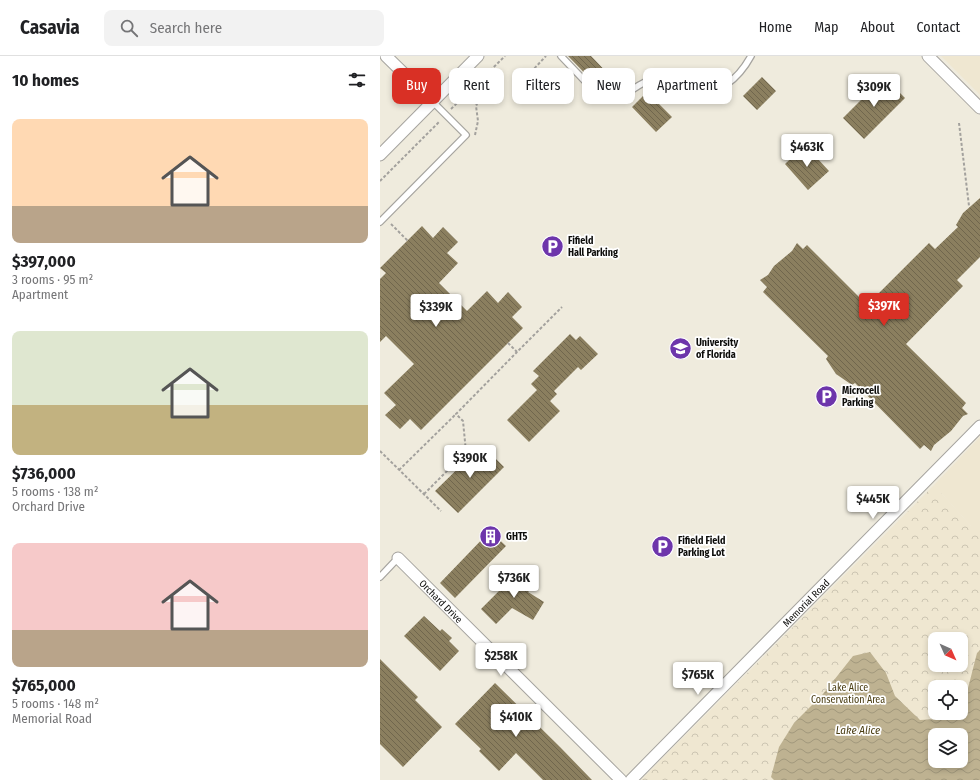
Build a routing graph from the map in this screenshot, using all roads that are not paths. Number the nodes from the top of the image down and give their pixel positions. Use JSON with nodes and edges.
{"nodes":[{"id":1,"x":386,"y":56,"type":"edge"},
{"id":2,"x":478,"y":56,"type":"edge"},
{"id":3,"x":560,"y":56,"type":"edge"},
{"id":4,"x":752,"y":56,"type":"edge"},
{"id":5,"x":928,"y":56,"type":"edge"},
{"id":6,"x":398,"y":68,"type":"edge"},
{"id":7,"x":441,"y":93,"type":"edge"},
{"id":8,"x":430,"y":104,"type":"edge"},
{"id":9,"x":434,"y":104,"type":"edge"},
{"id":10,"x":980,"y":108,"type":"edge"},
{"id":11,"x":380,"y":155,"type":"edge"},
{"id":12,"x":380,"y":222,"type":"edge"},
{"id":13,"x":980,"y":426,"type":"edge"},
{"id":14,"x":398,"y":558,"type":"joint"},
{"id":15,"x":380,"y":577,"type":"edge"},
{"id":16,"x":621,"y":780,"type":"edge"},
{"id":17,"x":631,"y":780,"type":"edge"}],
"edges":[{"from":1,"to":6,"type":"street"},
{"from":2,"to":7,"type":"street"},
{"from":3,"to":4,"type":"lane"},
{"from":5,"to":10,"type":"street"},
{"from":8,"to":11,"type":"street"},
{"from":9,"to":12,"type":"lane"},
{"from":13,"to":17,"type":"street","name":"Memorial Road"},
{"from":14,"to":15,"type":"lane"},
{"from":14,"to":16,"type":"street","name":"Orchard Drive"}]}
